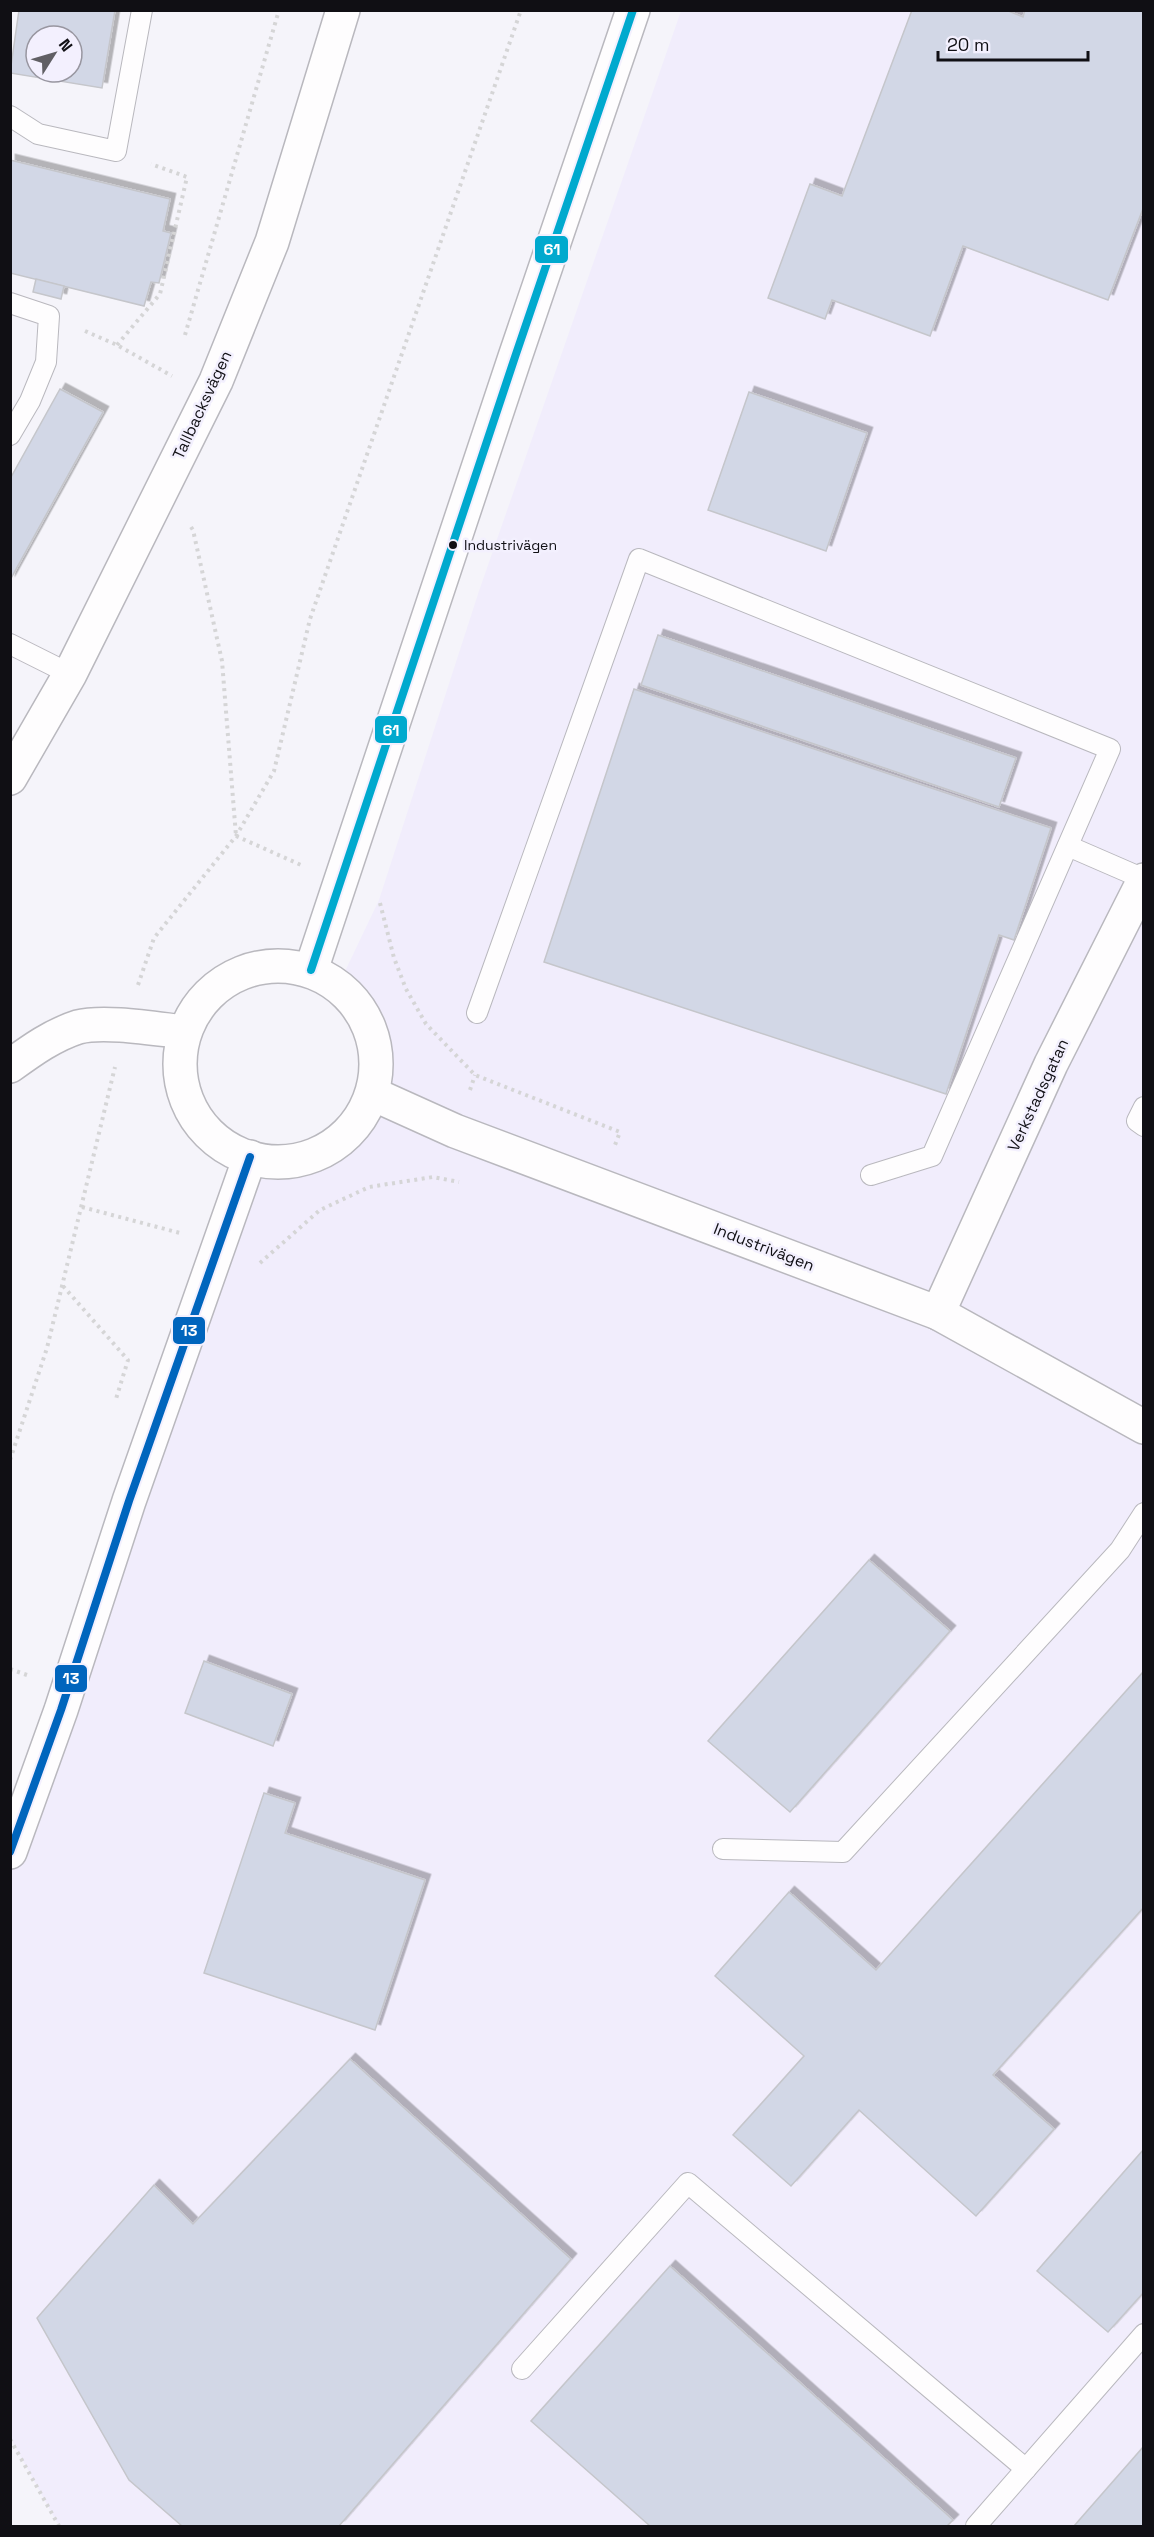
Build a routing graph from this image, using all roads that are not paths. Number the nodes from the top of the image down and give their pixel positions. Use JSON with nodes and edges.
{"nodes":[{"id":1,"x":141,"y":10,"type":"edge"},
{"id":2,"x":343,"y":10,"type":"edge"},
{"id":3,"x":633,"y":10,"type":"edge"},
{"id":4,"x":10,"y":116,"type":"edge"},
{"id":5,"x":10,"y":303,"type":"edge"},
{"id":6,"x":10,"y":435,"type":"edge"},
{"id":7,"x":10,"y":644,"type":"edge"},
{"id":8,"x":70,"y":674,"type":"junction"},
{"id":9,"x":10,"y":778,"type":"edge"},
{"id":10,"x":1068,"y":846,"type":"junction"},
{"id":11,"x":1143,"y":880,"type":"edge"},
{"id":12,"x":311,"y":970,"type":"junction"},
{"id":13,"x":477,"y":1012,"type":"dead end"},
{"id":14,"x":184,"y":1032,"type":"junction"},
{"id":15,"x":10,"y":1066,"type":"edge"},
{"id":16,"x":373,"y":1094,"type":"junction"},
{"id":17,"x":1143,"y":1107,"type":"edge"},
{"id":18,"x":1143,"y":1126,"type":"edge"},
{"id":19,"x":250,"y":1157,"type":"junction"},
{"id":20,"x":871,"y":1175,"type":"dead end"},
{"id":21,"x":938,"y":1313,"type":"junction"},
{"id":22,"x":1143,"y":1426,"type":"edge"},
{"id":23,"x":1143,"y":1513,"type":"edge"},
{"id":24,"x":723,"y":1849,"type":"dead end"},
{"id":25,"x":10,"y":1852,"type":"edge"},
{"id":26,"x":1143,"y":2334,"type":"edge"},
{"id":27,"x":522,"y":2369,"type":"dead end"},
{"id":28,"x":1026,"y":2469,"type":"junction"},
{"id":29,"x":976,"y":2526,"type":"edge"}],
"edges":[{"from":1,"to":4,"type":"lane"},
{"from":2,"to":8,"type":"street","name":"Tallbacksvägen"},
{"from":3,"to":12,"type":"street"},
{"from":5,"to":6,"type":"lane"},
{"from":7,"to":8,"type":"lane"},
{"from":8,"to":9,"type":"street","name":"Tallbacksvägen"},
{"from":10,"to":11,"type":"lane"},
{"from":10,"to":13,"type":"lane"},
{"from":10,"to":20,"type":"lane"},
{"from":11,"to":21,"type":"street","name":"Verkstadsgatan"},
{"from":12,"to":14,"type":"street"},
{"from":12,"to":16,"type":"street"},
{"from":14,"to":15,"type":"street"},
{"from":14,"to":19,"type":"street"},
{"from":16,"to":19,"type":"street"},
{"from":16,"to":21,"type":"street","name":"Industrivägen"},
{"from":17,"to":18,"type":"lane"},
{"from":19,"to":25,"type":"street"},
{"from":21,"to":22,"type":"street","name":"Industrivägen"},
{"from":23,"to":24,"type":"lane"},
{"from":26,"to":28,"type":"lane"},
{"from":27,"to":28,"type":"lane"},
{"from":28,"to":29,"type":"lane"}]}
